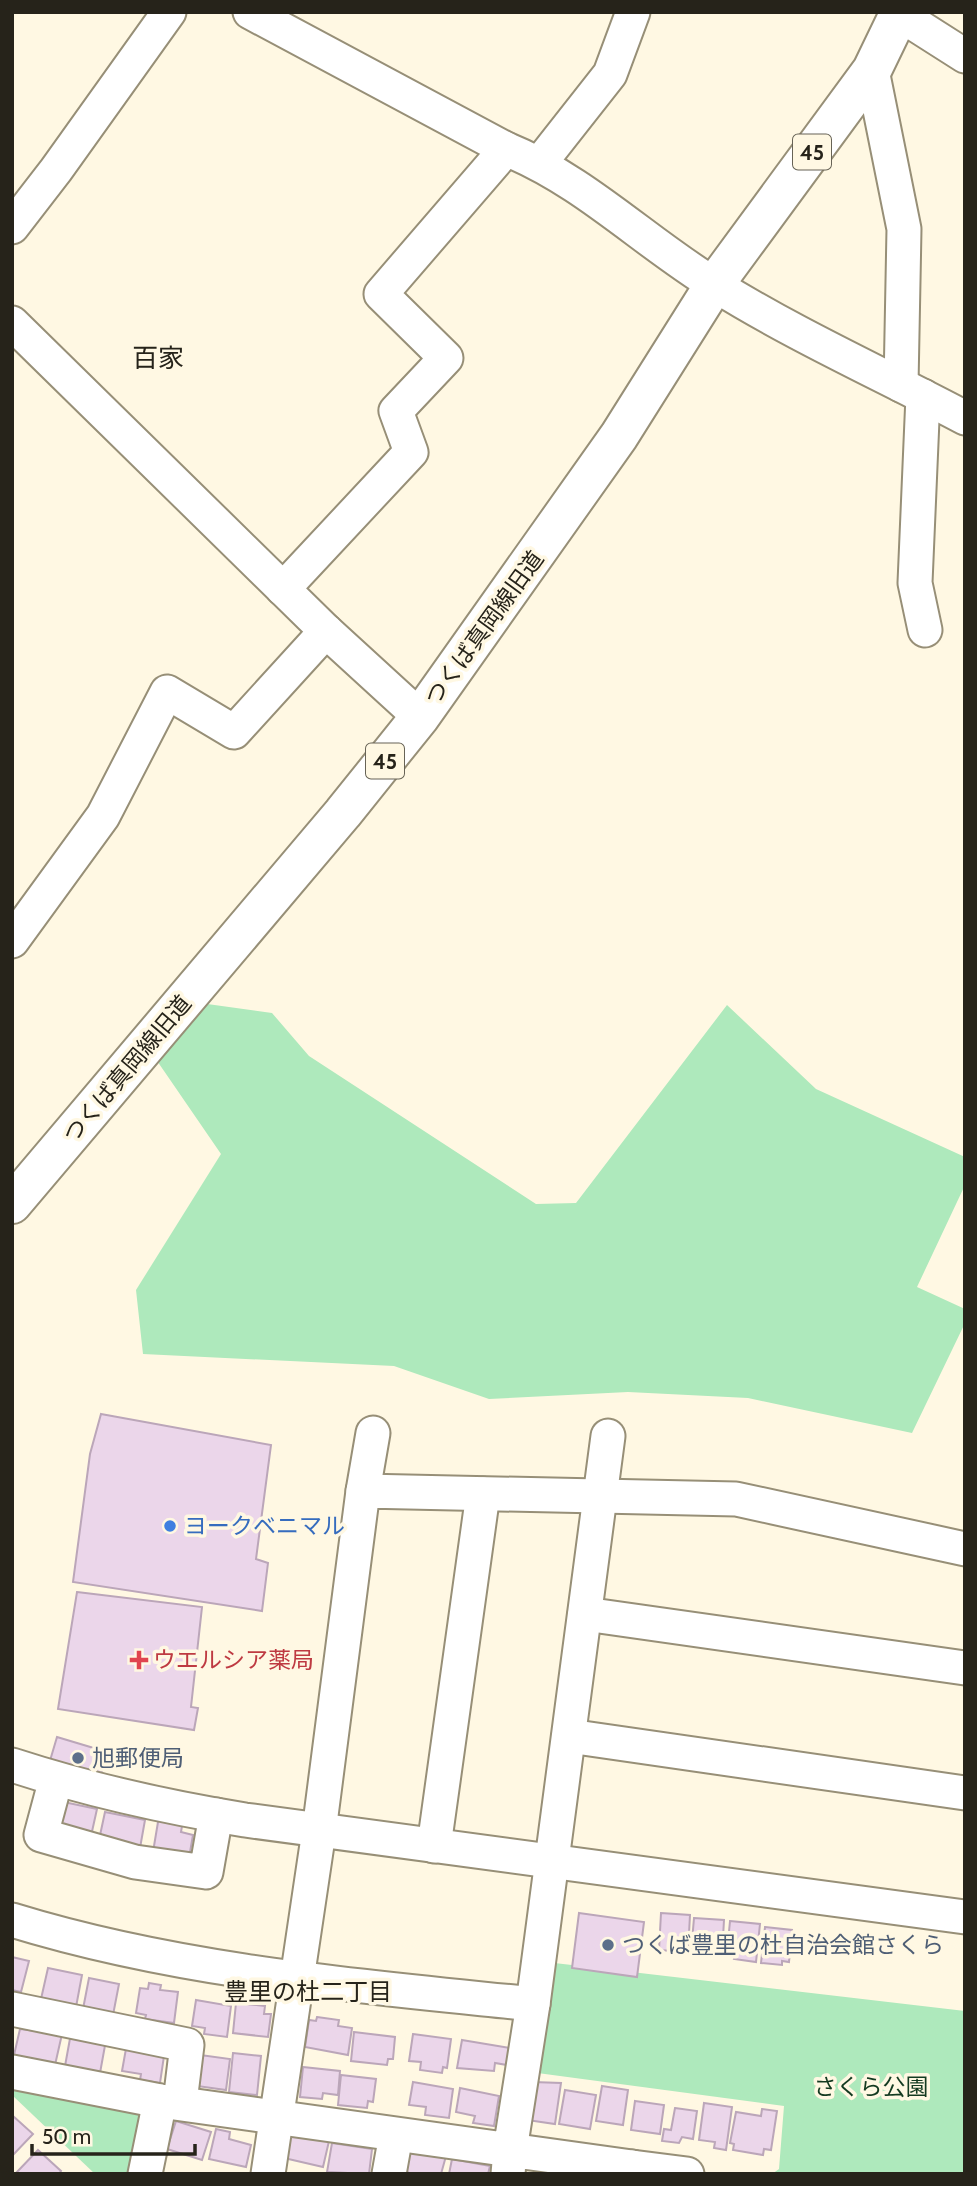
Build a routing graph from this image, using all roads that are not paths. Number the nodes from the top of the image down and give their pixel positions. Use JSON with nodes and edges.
{"nodes":[{"id":1,"x":169,"y":12,"type":"edge"},
{"id":2,"x":250,"y":12,"type":"edge"},
{"id":3,"x":633,"y":12,"type":"edge"},
{"id":4,"x":900,"y":13,"type":"edge"},
{"id":5,"x":965,"y":56,"type":"edge"},
{"id":6,"x":873,"y":70,"type":"junction"},
{"id":7,"x":506,"y":149,"type":"junction"},
{"id":8,"x":540,"y":163,"type":"junction"},
{"id":9,"x":12,"y":227,"type":"edge"},
{"id":10,"x":714,"y":285,"type":"junction"},
{"id":11,"x":12,"y":323,"type":"edge"},
{"id":12,"x":912,"y":391,"type":"junction"},
{"id":13,"x":965,"y":418,"type":"edge"},
{"id":14,"x":283,"y":589,"type":"junction"},
{"id":15,"x":925,"y":630,"type":"dead end"},
{"id":16,"x":326,"y":631,"type":"junction"},
{"id":17,"x":420,"y":717,"type":"junction"},
{"id":18,"x":12,"y":941,"type":"edge"},
{"id":19,"x":17,"y":1188,"type":"edge"},
{"id":20,"x":373,"y":1433,"type":"dead end"},
{"id":21,"x":608,"y":1436,"type":"dead end"},
{"id":22,"x":363,"y":1491,"type":"junction"},
{"id":23,"x":483,"y":1494,"type":"junction"},
{"id":24,"x":600,"y":1498,"type":"junction"},
{"id":25,"x":965,"y":1549,"type":"edge"},
{"id":26,"x":585,"y":1614,"type":"junction"},
{"id":27,"x":965,"y":1668,"type":"edge"},
{"id":28,"x":569,"y":1736,"type":"junction"},
{"id":29,"x":12,"y":1765,"type":"edge"},
{"id":30,"x":56,"y":1779,"type":"junction"},
{"id":31,"x":965,"y":1793,"type":"edge"},
{"id":32,"x":216,"y":1815,"type":"junction"},
{"id":33,"x":319,"y":1831,"type":"junction"},
{"id":34,"x":435,"y":1846,"type":"junction"},
{"id":35,"x":550,"y":1861,"type":"junction"},
{"id":36,"x":965,"y":1917,"type":"edge"},
{"id":37,"x":12,"y":1920,"type":"edge"},
{"id":38,"x":295,"y":1980,"type":"junction"},
{"id":39,"x":533,"y":2004,"type":"junction"},
{"id":40,"x":12,"y":2009,"type":"edge"},
{"id":41,"x":12,"y":2072,"type":"edge"},
{"id":42,"x":170,"y":2102,"type":"junction"},
{"id":43,"x":279,"y":2117,"type":"junction"},
{"id":44,"x":396,"y":2136,"type":"junction"},
{"id":45,"x":509,"y":2162,"type":"edge"},
{"id":46,"x":631,"y":2171,"type":"edge"},
{"id":47,"x":145,"y":2174,"type":"edge"},
{"id":48,"x":268,"y":2174,"type":"edge"},
{"id":49,"x":389,"y":2174,"type":"edge"},
{"id":50,"x":687,"y":2174,"type":"edge"}],
"edges":[{"from":1,"to":9,"type":"street"},
{"from":2,"to":7,"type":"street"},
{"from":3,"to":8,"type":"street"},
{"from":4,"to":5,"type":"street"},
{"from":4,"to":6,"type":"main road","name":"つくば真岡線旧道","number":"45"},
{"from":6,"to":10,"type":"main road","name":"つくば真岡線旧道","number":"45"},
{"from":6,"to":12,"type":"street"},
{"from":7,"to":8,"type":"street"},
{"from":7,"to":14,"type":"street"},
{"from":8,"to":10,"type":"street"},
{"from":10,"to":12,"type":"street"},
{"from":10,"to":17,"type":"main road","name":"つくば真岡線旧道","number":"45"},
{"from":11,"to":14,"type":"street"},
{"from":12,"to":13,"type":"street"},
{"from":12,"to":15,"type":"street"},
{"from":14,"to":16,"type":"street"},
{"from":16,"to":17,"type":"street"},
{"from":16,"to":18,"type":"street"},
{"from":17,"to":19,"type":"main road","name":"つくば真岡線旧道","number":"45"},
{"from":20,"to":22,"type":"street"},
{"from":21,"to":24,"type":"street"},
{"from":22,"to":23,"type":"street"},
{"from":22,"to":33,"type":"street"},
{"from":23,"to":24,"type":"street"},
{"from":23,"to":34,"type":"street"},
{"from":24,"to":25,"type":"street"},
{"from":24,"to":26,"type":"street"},
{"from":26,"to":27,"type":"street"},
{"from":26,"to":28,"type":"street"},
{"from":28,"to":31,"type":"street"},
{"from":28,"to":35,"type":"street"},
{"from":29,"to":30,"type":"street"},
{"from":30,"to":32,"type":"street"},
{"from":30,"to":32,"type":"street"},
{"from":32,"to":33,"type":"street"},
{"from":33,"to":34,"type":"street"},
{"from":33,"to":38,"type":"street"},
{"from":34,"to":35,"type":"street"},
{"from":35,"to":36,"type":"street"},
{"from":35,"to":39,"type":"street"},
{"from":37,"to":38,"type":"street"},
{"from":38,"to":39,"type":"street"},
{"from":38,"to":43,"type":"street"},
{"from":39,"to":45,"type":"street"},
{"from":40,"to":42,"type":"street"},
{"from":41,"to":42,"type":"street"},
{"from":42,"to":43,"type":"street"},
{"from":42,"to":47,"type":"street"},
{"from":43,"to":44,"type":"street"},
{"from":43,"to":48,"type":"street"},
{"from":44,"to":45,"type":"street"},
{"from":44,"to":49,"type":"street"},
{"from":45,"to":46,"type":"street"},
{"from":46,"to":50,"type":"street"}]}
